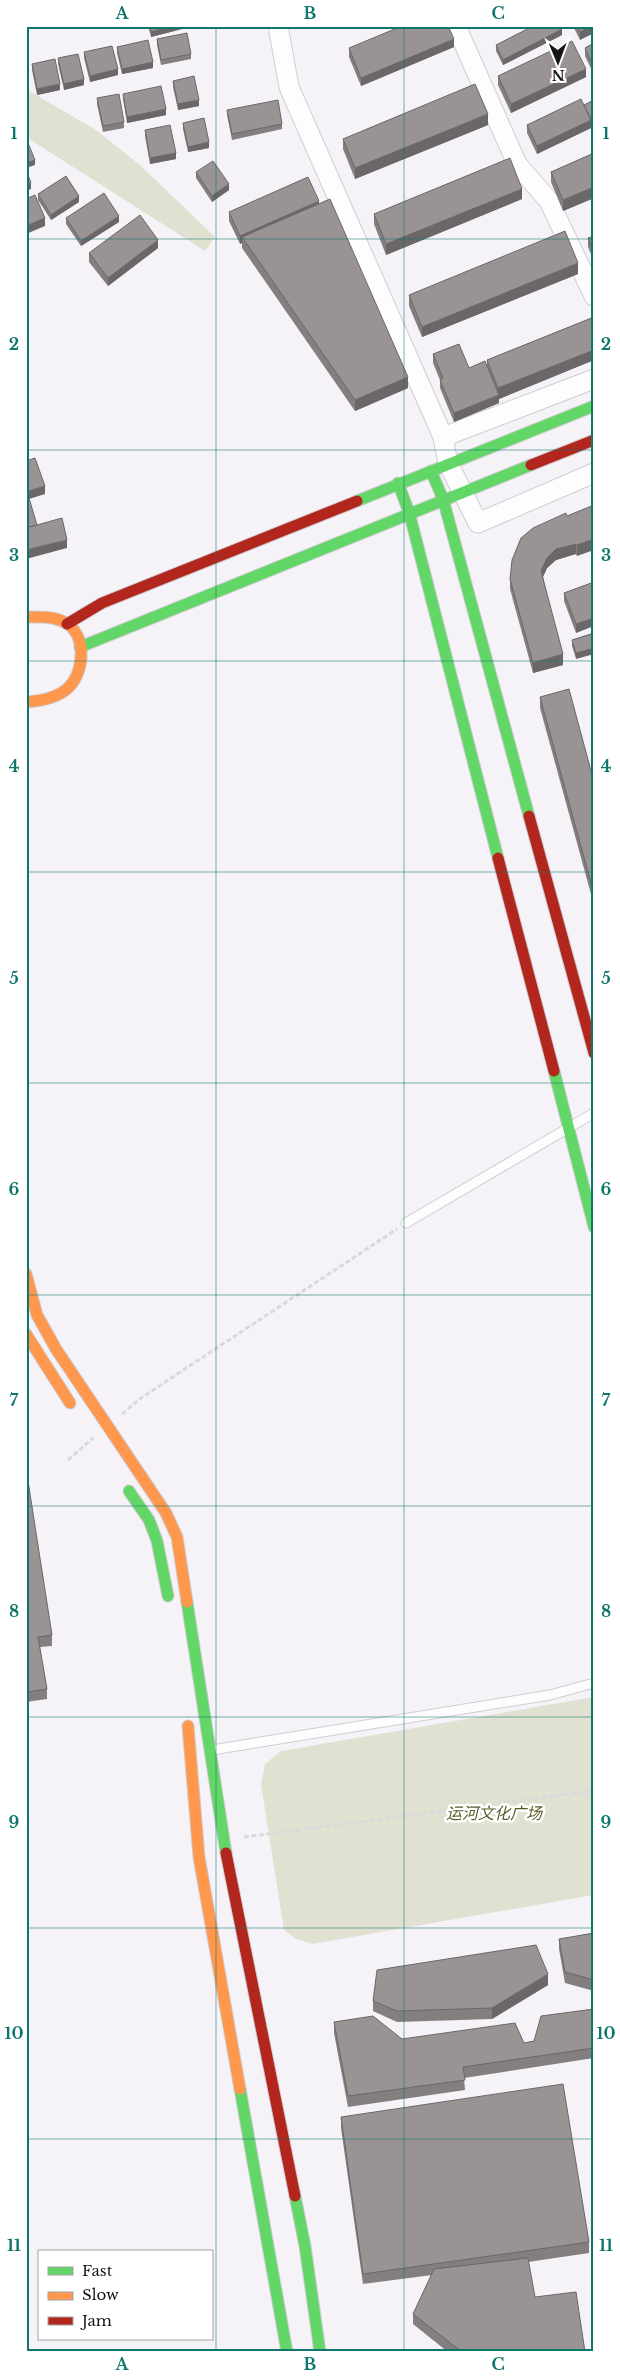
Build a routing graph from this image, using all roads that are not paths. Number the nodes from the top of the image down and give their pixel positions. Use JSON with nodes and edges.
{"nodes":[{"id":1,"x":278,"y":26,"type":"edge"},
{"id":2,"x":456,"y":26,"type":"edge"},
{"id":3,"x":594,"y":296,"type":"edge"},
{"id":4,"x":594,"y":379,"type":"edge"},
{"id":5,"x":589,"y":408,"type":"edge"},
{"id":6,"x":443,"y":437,"type":"junction"},
{"id":7,"x":594,"y":440,"type":"edge"},
{"id":8,"x":448,"y":463,"type":"junction"},
{"id":9,"x":431,"y":471,"type":"junction"},
{"id":10,"x":594,"y":473,"type":"edge"},
{"id":11,"x":398,"y":483,"type":"junction"},
{"id":12,"x":461,"y":492,"type":"junction"},
{"id":13,"x":443,"y":499,"type":"junction"},
{"id":14,"x":409,"y":512,"type":"junction"},
{"id":15,"x":26,"y":617,"type":"edge"},
{"id":16,"x":67,"y":624,"type":"junction"},
{"id":17,"x":80,"y":647,"type":"junction"},
{"id":18,"x":30,"y":702,"type":"edge"},
{"id":19,"x":26,"y":711,"type":"edge"},
{"id":20,"x":594,"y":1053,"type":"edge"},
{"id":21,"x":594,"y":1113,"type":"edge"},
{"id":22,"x":567,"y":1128,"type":"junction"},
{"id":23,"x":406,"y":1223,"type":"road end"},
{"id":24,"x":594,"y":1227,"type":"edge"},
{"id":25,"x":26,"y":1274,"type":"edge"},
{"id":26,"x":26,"y":1334,"type":"edge"},
{"id":27,"x":76,"y":1412,"type":"dead end"},
{"id":28,"x":121,"y":1479,"type":"dead end"},
{"id":29,"x":170,"y":1607,"type":"dead end"},
{"id":30,"x":594,"y":1683,"type":"edge"},
{"id":31,"x":186,"y":1714,"type":"dead end"},
{"id":32,"x":209,"y":1750,"type":"junction"},
{"id":33,"x":192,"y":1754,"type":"junction"},
{"id":34,"x":288,"y":2352,"type":"edge"},
{"id":35,"x":320,"y":2352,"type":"edge"}],
"edges":[{"from":1,"to":6,"type":"street"},
{"from":2,"to":3,"type":"street"},
{"from":4,"to":6,"type":"street"},
{"from":5,"to":8,"type":"street"},
{"from":6,"to":8,"type":"street"},
{"from":7,"to":12,"type":"street"},
{"from":8,"to":9,"type":"street"},
{"from":8,"to":12,"type":"street"},
{"from":9,"to":11,"type":"street"},
{"from":9,"to":13,"type":"street"},
{"from":10,"to":12,"type":"street"},
{"from":11,"to":14,"type":"street"},
{"from":11,"to":16,"type":"street"},
{"from":12,"to":13,"type":"street"},
{"from":13,"to":14,"type":"street"},
{"from":13,"to":20,"type":"street"},
{"from":14,"to":17,"type":"street"},
{"from":14,"to":22,"type":"street"},
{"from":15,"to":16,"type":"street"},
{"from":16,"to":17,"type":"street"},
{"from":17,"to":18,"type":"street"},
{"from":18,"to":19,"type":"street"},
{"from":21,"to":22,"type":"lane"},
{"from":22,"to":23,"type":"lane"},
{"from":22,"to":24,"type":"street"},
{"from":25,"to":32,"type":"street"},
{"from":26,"to":27,"type":"street"},
{"from":28,"to":29,"type":"street"},
{"from":30,"to":32,"type":"lane"},
{"from":31,"to":33,"type":"street"},
{"from":32,"to":33,"type":"lane"},
{"from":32,"to":35,"type":"street"},
{"from":33,"to":34,"type":"street"}]}
